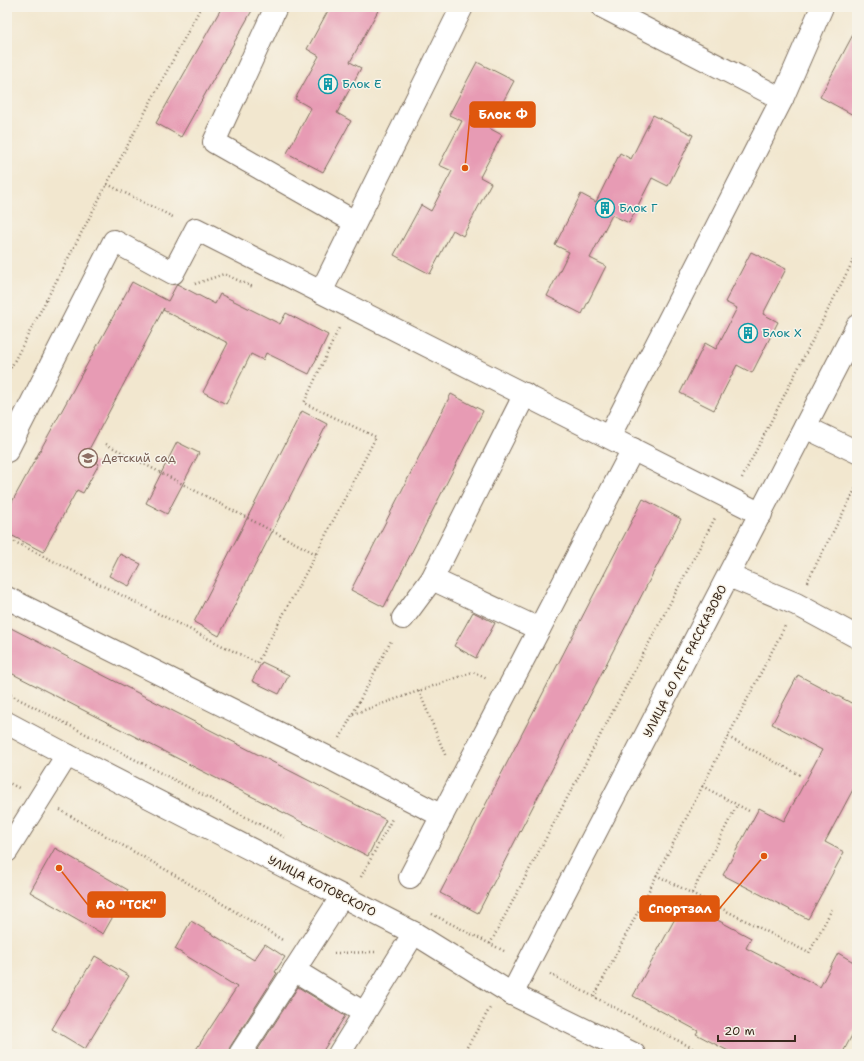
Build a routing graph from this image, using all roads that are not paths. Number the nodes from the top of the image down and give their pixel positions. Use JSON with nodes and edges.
{"nodes":[{"id":1,"x":276,"y":7,"type":"edge"},
{"id":2,"x":462,"y":7,"type":"edge"},
{"id":3,"x":603,"y":7,"type":"edge"},
{"id":4,"x":822,"y":7,"type":"edge"},
{"id":5,"x":782,"y":99,"type":"junction"},
{"id":6,"x":355,"y":222,"type":"junction"},
{"id":7,"x":321,"y":292,"type":"junction"},
{"id":8,"x":857,"y":326,"type":"edge"},
{"id":9,"x":525,"y":394,"type":"junction"},
{"id":10,"x":805,"y":427,"type":"junction"},
{"id":11,"x":609,"y":437,"type":"junction"},
{"id":12,"x":633,"y":449,"type":"junction"},
{"id":13,"x":7,"y":451,"type":"edge"},
{"id":14,"x":857,"y":452,"type":"edge"},
{"id":15,"x":761,"y":514,"type":"junction"},
{"id":16,"x":729,"y":576,"type":"junction"},
{"id":17,"x":432,"y":579,"type":"junction"},
{"id":18,"x":7,"y":598,"type":"edge"},
{"id":19,"x":404,"y":618,"type":"road end"},
{"id":20,"x":539,"y":629,"type":"junction"},
{"id":21,"x":857,"y":637,"type":"edge"},
{"id":22,"x":7,"y":723,"type":"edge"},
{"id":23,"x":67,"y":755,"type":"junction"},
{"id":24,"x":442,"y":816,"type":"junction"},
{"id":25,"x":7,"y":851,"type":"edge"},
{"id":26,"x":410,"y":877,"type":"dead end"},
{"id":27,"x":342,"y":896,"type":"junction"},
{"id":28,"x":414,"y":932,"type":"junction"},
{"id":29,"x":294,"y":970,"type":"junction"},
{"id":30,"x":507,"y":991,"type":"junction"},
{"id":31,"x":364,"y":1013,"type":"junction"},
{"id":32,"x":240,"y":1054,"type":"edge"},
{"id":33,"x":339,"y":1054,"type":"edge"},
{"id":34,"x":634,"y":1054,"type":"edge"}],
"edges":[{"from":1,"to":6,"type":"street"},
{"from":2,"to":6,"type":"street"},
{"from":3,"to":5,"type":"street"},
{"from":4,"to":5,"type":"street"},
{"from":5,"to":11,"type":"street"},
{"from":6,"to":7,"type":"street"},
{"from":7,"to":9,"type":"street"},
{"from":7,"to":13,"type":"street"},
{"from":8,"to":10,"type":"street","name":"УЛИЦА 60 ЛЕТ РАССКАЗОВО"},
{"from":9,"to":11,"type":"street"},
{"from":9,"to":17,"type":"street"},
{"from":10,"to":14,"type":"street"},
{"from":10,"to":15,"type":"street","name":"УЛИЦА 60 ЛЕТ РАССКАЗОВО"},
{"from":11,"to":12,"type":"street"},
{"from":12,"to":15,"type":"street"},
{"from":12,"to":20,"type":"street"},
{"from":15,"to":16,"type":"street","name":"УЛИЦА 60 ЛЕТ РАССКАЗОВО"},
{"from":16,"to":21,"type":"street"},
{"from":16,"to":30,"type":"street","name":"УЛИЦА 60 ЛЕТ РАССКАЗОВО"},
{"from":17,"to":19,"type":"street"},
{"from":17,"to":20,"type":"street"},
{"from":18,"to":24,"type":"street"},
{"from":20,"to":24,"type":"street"},
{"from":22,"to":23,"type":"street","name":"УЛИЦА КОТОВСКОГО"},
{"from":23,"to":25,"type":"street"},
{"from":23,"to":27,"type":"street","name":"УЛИЦА КОТОВСКОГО"},
{"from":24,"to":26,"type":"street"},
{"from":27,"to":28,"type":"street","name":"УЛИЦА КОТОВСКОГО"},
{"from":27,"to":29,"type":"street"},
{"from":28,"to":30,"type":"street","name":"УЛИЦА КОТОВСКОГО"},
{"from":28,"to":31,"type":"street"},
{"from":29,"to":31,"type":"street"},
{"from":29,"to":32,"type":"street"},
{"from":30,"to":34,"type":"street","name":"УЛИЦА КОТОВСКОГО"},
{"from":31,"to":33,"type":"street"}]}
